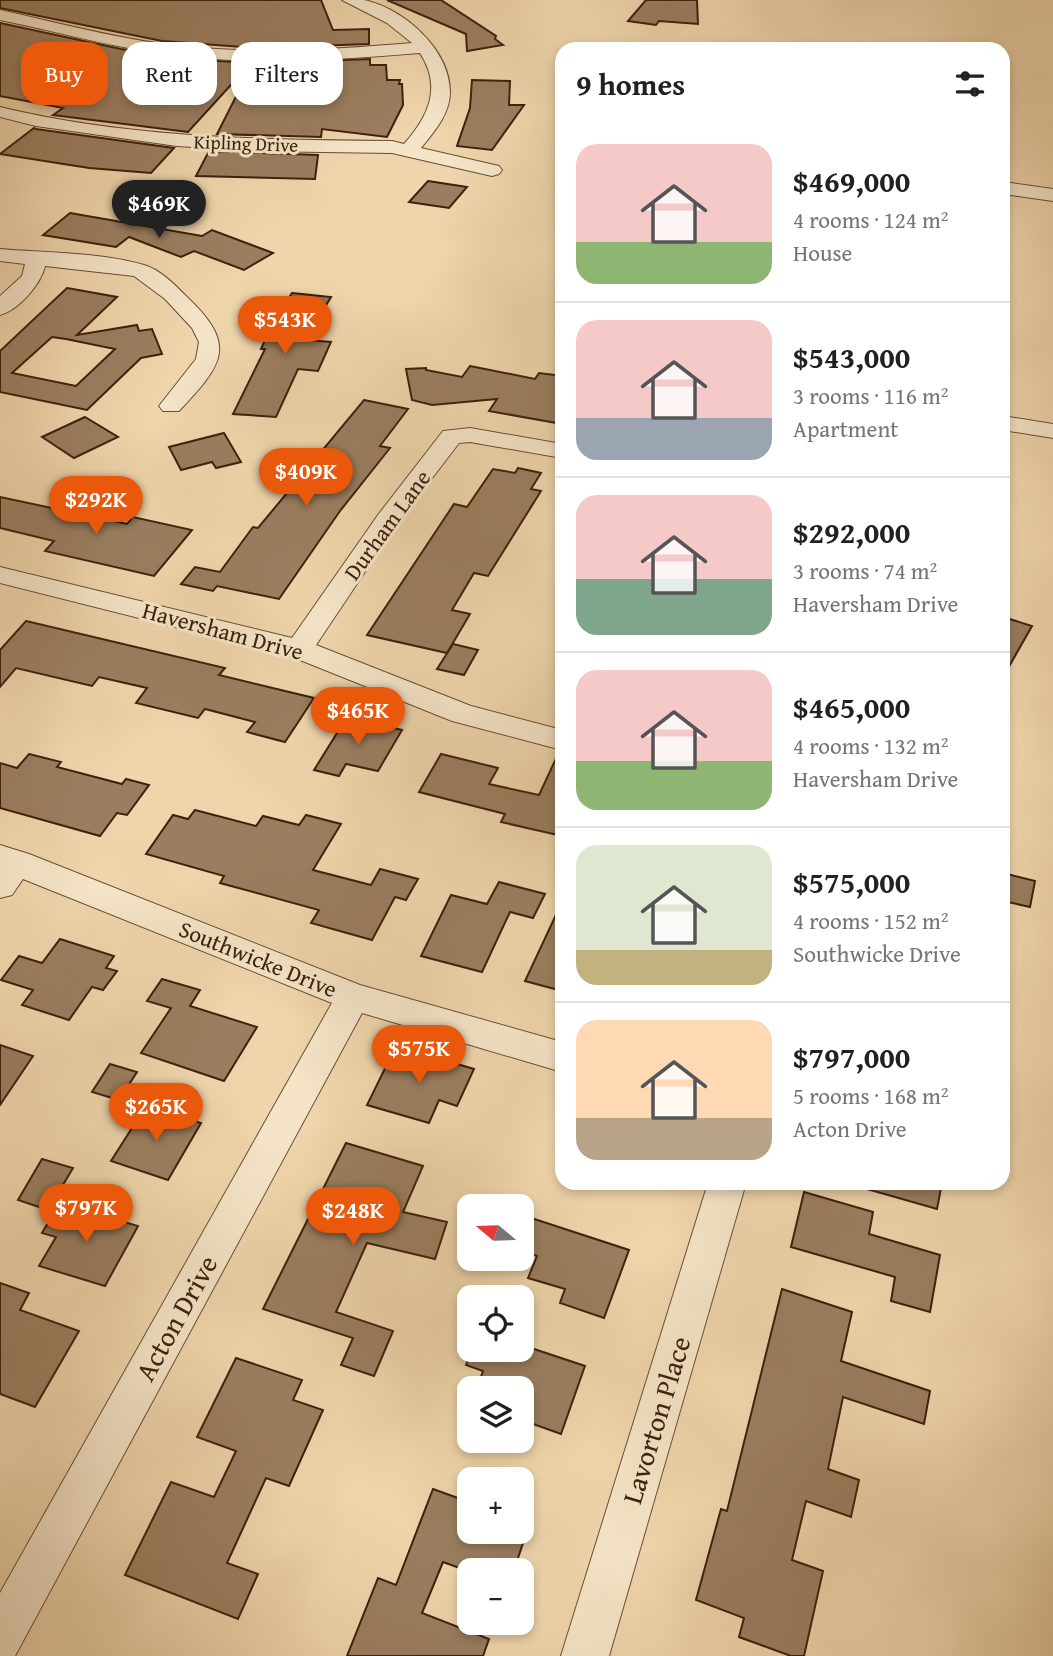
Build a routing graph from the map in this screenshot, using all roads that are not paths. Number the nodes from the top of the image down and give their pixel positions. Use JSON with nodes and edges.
{"nodes":[{"id":1,"x":349,"y":0,"type":"edge"},
{"id":2,"x":29,"y":5,"type":"dead end"},
{"id":3,"x":4,"y":15,"type":"edge"},
{"id":4,"x":425,"y":47,"type":"junction"},
{"id":5,"x":0,"y":112,"type":"edge"},
{"id":6,"x":409,"y":150,"type":"junction"},
{"id":7,"x":492,"y":170,"type":"dead end"},
{"id":8,"x":1010,"y":189,"type":"edge"},
{"id":9,"x":1053,"y":195,"type":"edge"},
{"id":10,"x":0,"y":255,"type":"edge"},
{"id":11,"x":36,"y":259,"type":"junction"},
{"id":12,"x":0,"y":308,"type":"edge"},
{"id":13,"x":171,"y":406,"type":"dead end"},
{"id":14,"x":1010,"y":423,"type":"edge"},
{"id":15,"x":1053,"y":431,"type":"edge"},
{"id":16,"x":555,"y":450,"type":"edge"},
{"id":17,"x":0,"y":575,"type":"edge"},
{"id":18,"x":299,"y":649,"type":"junction"},
{"id":19,"x":555,"y":738,"type":"edge"},
{"id":20,"x":6,"y":869,"type":"edge"},
{"id":21,"x":352,"y":997,"type":"junction"},
{"id":22,"x":555,"y":1055,"type":"edge"},
{"id":23,"x":725,"y":1190,"type":"edge"},
{"id":24,"x":0,"y":1639,"type":"edge"},
{"id":25,"x":585,"y":1656,"type":"edge"}],
"edges":[{"from":1,"to":4,"type":"street"},
{"from":2,"to":3,"type":"street"},
{"from":3,"to":4,"type":"street"},
{"from":4,"to":6,"type":"street"},
{"from":5,"to":6,"type":"street","name":"Kipling Drive"},
{"from":6,"to":7,"type":"street","name":"Kipling Drive"},
{"from":8,"to":9,"type":"street"},
{"from":10,"to":11,"type":"street"},
{"from":11,"to":12,"type":"street"},
{"from":11,"to":13,"type":"street"},
{"from":14,"to":15,"type":"street"},
{"from":16,"to":18,"type":"street","name":"Durham Lane"},
{"from":17,"to":18,"type":"street","name":"Haversham Drive"},
{"from":18,"to":19,"type":"street","name":"Haversham Drive"},
{"from":20,"to":21,"type":"street","name":"Southwicke Drive"},
{"from":21,"to":22,"type":"street","name":"Southwicke Drive"},
{"from":21,"to":24,"type":"street","name":"Acton Drive"},
{"from":23,"to":25,"type":"street","name":"Lavorton Place"}]}
